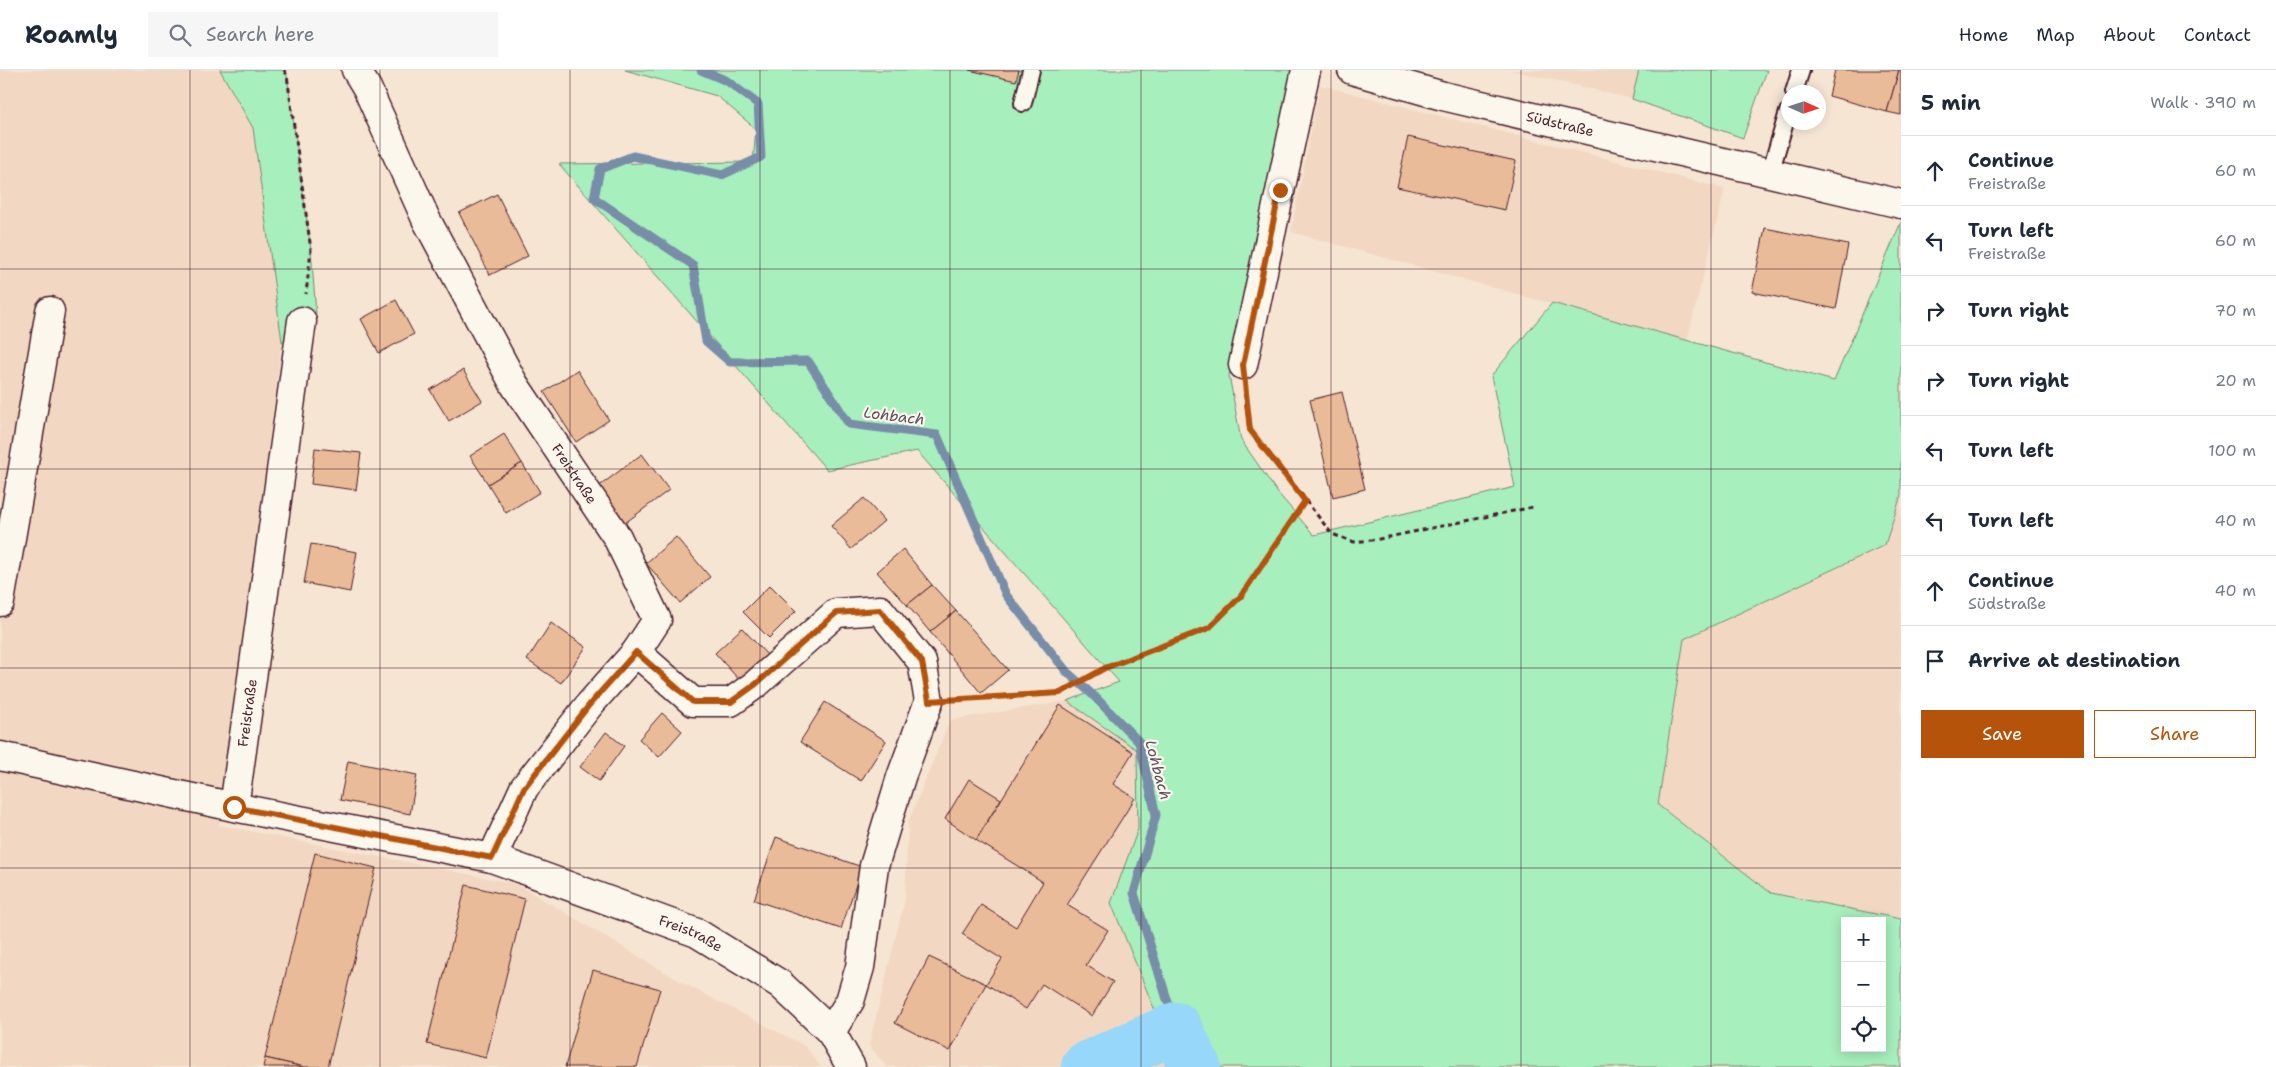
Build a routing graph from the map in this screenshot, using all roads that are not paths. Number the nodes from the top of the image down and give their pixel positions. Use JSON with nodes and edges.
{"nodes":[{"id":1,"x":356,"y":70,"type":"edge"},
{"id":2,"x":1031,"y":70,"type":"edge"},
{"id":3,"x":1306,"y":70,"type":"edge"},
{"id":4,"x":1352,"y":70,"type":"edge"},
{"id":5,"x":1801,"y":70,"type":"edge"},
{"id":6,"x":1796,"y":85,"type":"edge"},
{"id":7,"x":1023,"y":103,"type":"dead end"},
{"id":8,"x":1783,"y":130,"type":"edge"},
{"id":9,"x":1770,"y":173,"type":"junction"},
{"id":10,"x":1901,"y":204,"type":"edge"},
{"id":11,"x":50,"y":311,"type":"dead end"},
{"id":12,"x":302,"y":321,"type":"road end"},
{"id":13,"x":1243,"y":365,"type":"road end"},
{"id":14,"x":0,"y":602,"type":"edge"},
{"id":15,"x":636,"y":652,"type":"junction"},
{"id":16,"x":0,"y":756,"type":"edge"},
{"id":17,"x":234,"y":807,"type":"junction"},
{"id":18,"x":492,"y":858,"type":"junction"},
{"id":19,"x":831,"y":1032,"type":"junction"},
{"id":20,"x":851,"y":1067,"type":"edge"}],
"edges":[{"from":1,"to":15,"type":"street","name":"Freistraße"},
{"from":2,"to":7,"type":"lane"},
{"from":3,"to":13,"type":"street"},
{"from":4,"to":9,"type":"street","name":"Südstraße"},
{"from":5,"to":6,"type":"lane"},
{"from":8,"to":9,"type":"lane"},
{"from":9,"to":10,"type":"street","name":"Südstraße"},
{"from":11,"to":14,"type":"street"},
{"from":12,"to":17,"type":"street","name":"Freistraße"},
{"from":15,"to":18,"type":"street","name":"Freistraße"},
{"from":15,"to":19,"type":"street"},
{"from":16,"to":17,"type":"street","name":"Freistraße"},
{"from":17,"to":18,"type":"street","name":"Freistraße"},
{"from":18,"to":19,"type":"street","name":"Freistraße"},
{"from":19,"to":20,"type":"street","name":"Freistraße"}]}
